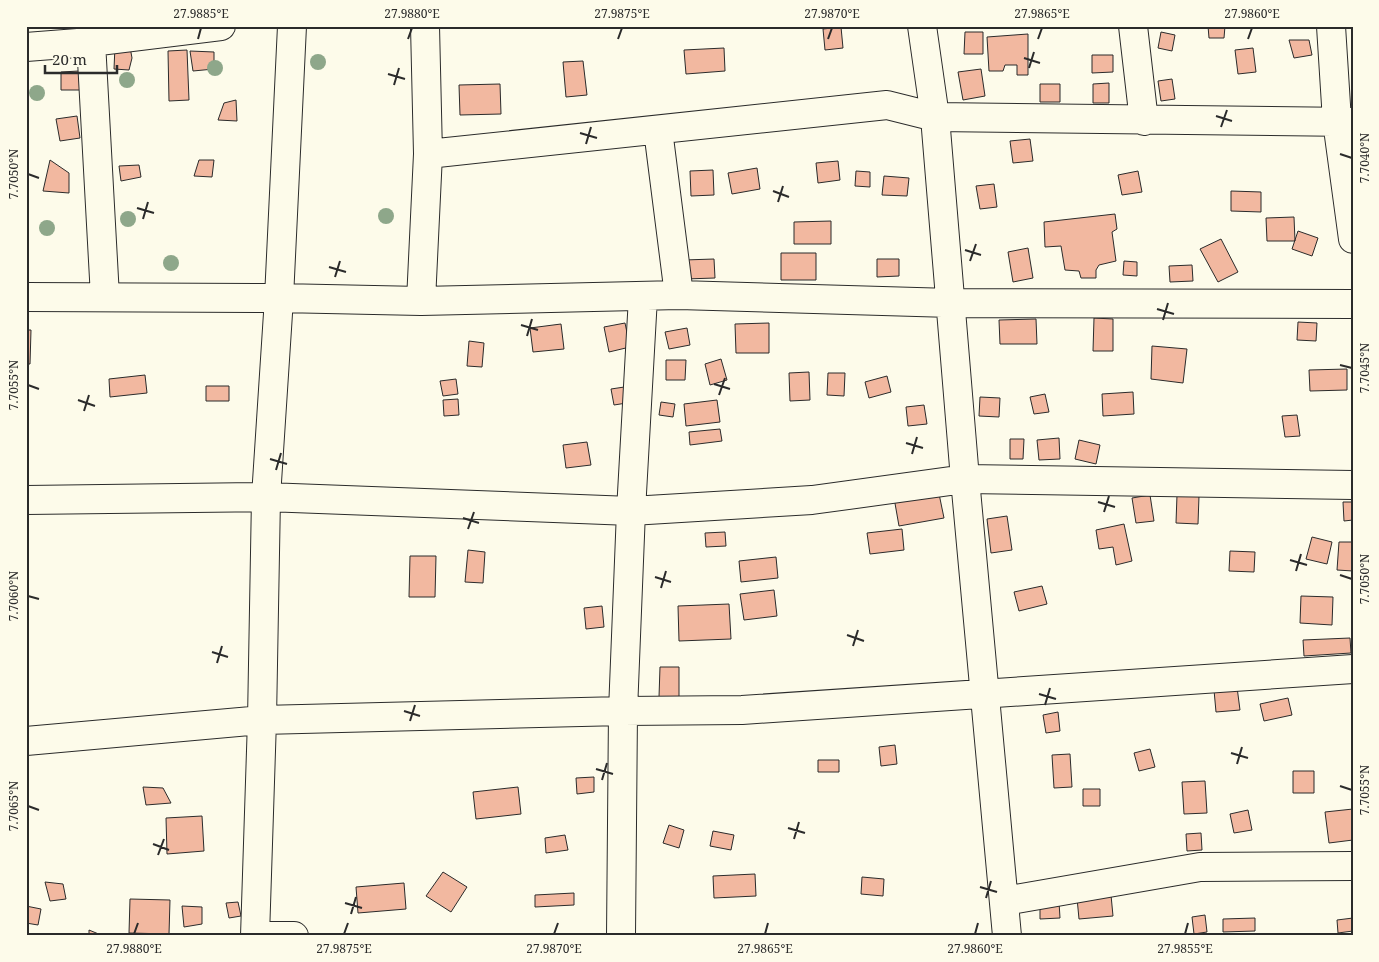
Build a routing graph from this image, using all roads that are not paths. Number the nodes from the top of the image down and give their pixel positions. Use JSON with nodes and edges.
{"nodes":[{"id":1,"x":221,"y":26,"type":"edge"},
{"id":2,"x":292,"y":26,"type":"edge"},
{"id":3,"x":425,"y":26,"type":"edge"},
{"id":4,"x":922,"y":26,"type":"edge"},
{"id":5,"x":1133,"y":26,"type":"edge"},
{"id":6,"x":1332,"y":26,"type":"edge"},
{"id":7,"x":91,"y":42,"type":"junction"},
{"id":8,"x":26,"y":47,"type":"edge"},
{"id":9,"x":935,"y":117,"type":"junction"},
{"id":10,"x":1144,"y":120,"type":"junction"},
{"id":11,"x":1345,"y":121,"type":"edge"},
{"id":12,"x":658,"y":130,"type":"junction"},
{"id":13,"x":428,"y":154,"type":"junction"},
{"id":14,"x":1353,"y":239,"type":"edge"},
{"id":15,"x":679,"y":295,"type":"junction"},
{"id":16,"x":26,"y":297,"type":"edge"},
{"id":17,"x":105,"y":297,"type":"junction"},
{"id":18,"x":643,"y":297,"type":"junction"},
{"id":19,"x":279,"y":298,"type":"junction"},
{"id":20,"x":421,"y":301,"type":"junction"},
{"id":21,"x":951,"y":303,"type":"junction"},
{"id":22,"x":1353,"y":304,"type":"edge"},
{"id":23,"x":965,"y":479,"type":"junction"},
{"id":24,"x":1353,"y":485,"type":"edge"},
{"id":25,"x":266,"y":497,"type":"junction"},
{"id":26,"x":26,"y":500,"type":"edge"},
{"id":27,"x":631,"y":511,"type":"junction"},
{"id":28,"x":1353,"y":669,"type":"edge"},
{"id":29,"x":986,"y":693,"type":"junction"},
{"id":30,"x":623,"y":711,"type":"junction"},
{"id":31,"x":262,"y":720,"type":"junction"},
{"id":32,"x":26,"y":741,"type":"edge"},
{"id":33,"x":1353,"y":866,"type":"edge"},
{"id":34,"x":1004,"y":901,"type":"junction"},
{"id":35,"x":255,"y":936,"type":"edge"},
{"id":36,"x":294,"y":936,"type":"edge"},
{"id":37,"x":621,"y":936,"type":"edge"},
{"id":38,"x":1007,"y":936,"type":"edge"}],
"edges":[{"from":1,"to":7,"type":"street"},
{"from":2,"to":19,"type":"street"},
{"from":3,"to":13,"type":"street"},
{"from":4,"to":9,"type":"street"},
{"from":5,"to":10,"type":"street"},
{"from":6,"to":11,"type":"street"},
{"from":7,"to":8,"type":"street"},
{"from":7,"to":17,"type":"street"},
{"from":9,"to":10,"type":"street"},
{"from":9,"to":12,"type":"street"},
{"from":9,"to":21,"type":"street"},
{"from":10,"to":11,"type":"street"},
{"from":11,"to":14,"type":"street"},
{"from":12,"to":13,"type":"street"},
{"from":12,"to":15,"type":"street"},
{"from":13,"to":20,"type":"street"},
{"from":15,"to":18,"type":"street"},
{"from":15,"to":21,"type":"street"},
{"from":16,"to":17,"type":"street"},
{"from":17,"to":19,"type":"street"},
{"from":18,"to":20,"type":"street"},
{"from":18,"to":27,"type":"street"},
{"from":19,"to":20,"type":"street"},
{"from":19,"to":25,"type":"street"},
{"from":21,"to":22,"type":"street"},
{"from":21,"to":23,"type":"street"},
{"from":23,"to":24,"type":"street"},
{"from":23,"to":27,"type":"street"},
{"from":23,"to":29,"type":"street"},
{"from":25,"to":26,"type":"street"},
{"from":25,"to":27,"type":"street"},
{"from":25,"to":31,"type":"street"},
{"from":27,"to":30,"type":"street"},
{"from":28,"to":29,"type":"street"},
{"from":29,"to":30,"type":"street"},
{"from":29,"to":34,"type":"street"},
{"from":30,"to":31,"type":"street"},
{"from":30,"to":37,"type":"street"},
{"from":31,"to":32,"type":"street"},
{"from":31,"to":35,"type":"street"},
{"from":33,"to":34,"type":"street"},
{"from":34,"to":38,"type":"street"},
{"from":35,"to":36,"type":"street"}]}
